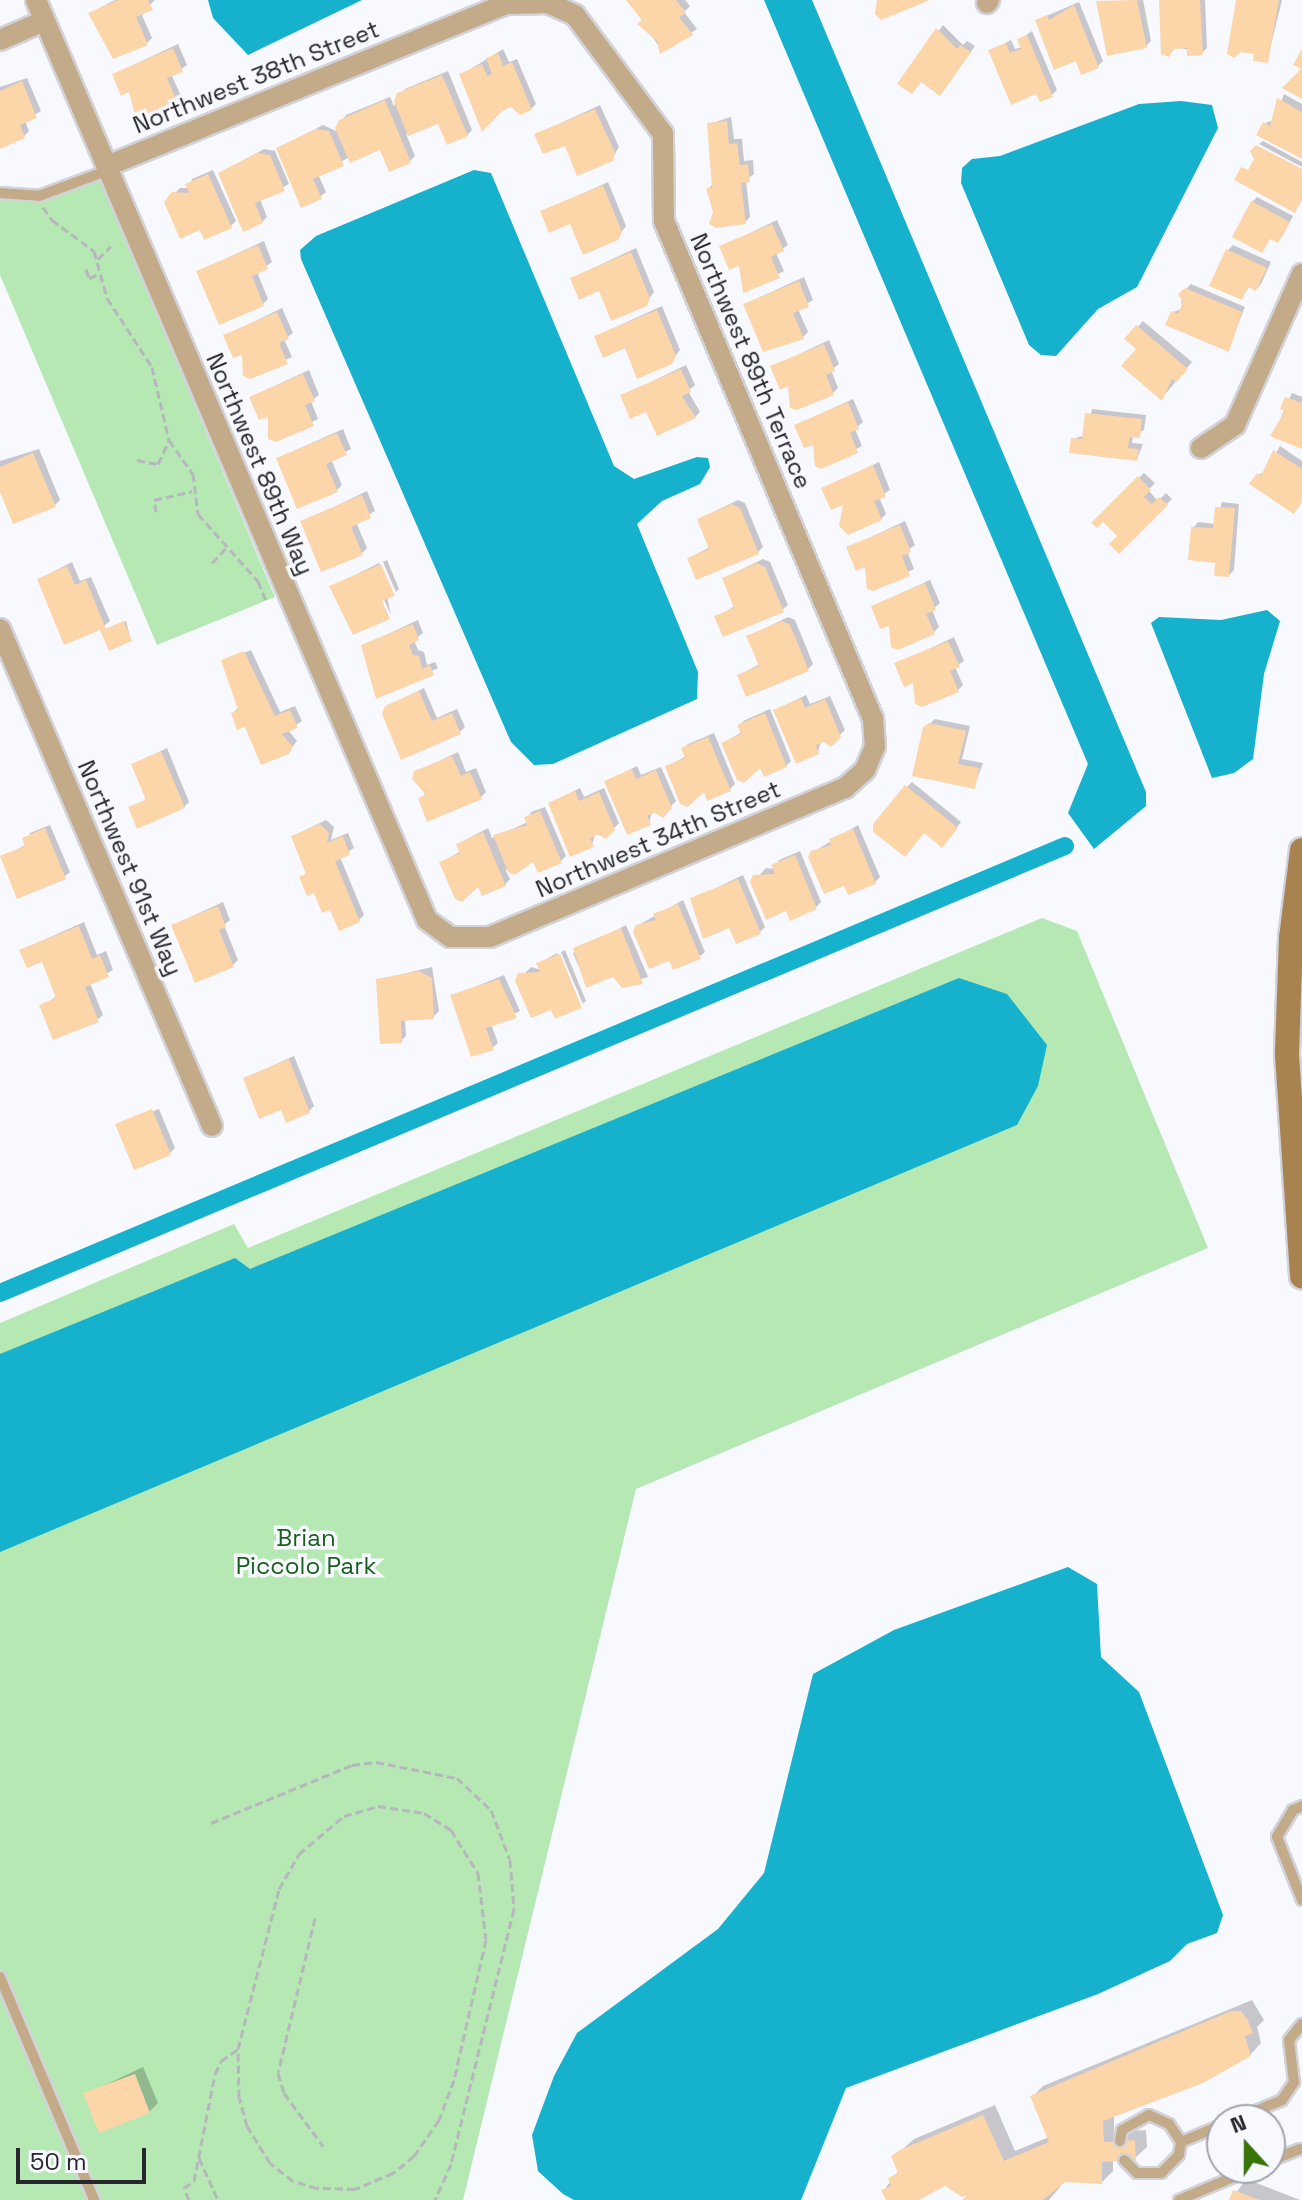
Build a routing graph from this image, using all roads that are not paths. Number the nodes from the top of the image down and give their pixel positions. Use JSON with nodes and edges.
{"nodes":[{"id":1,"x":36,"y":0,"type":"edge"},
{"id":2,"x":560,"y":7,"type":"joint"},
{"id":3,"x":44,"y":21,"type":"junction"},
{"id":4,"x":0,"y":40,"type":"edge"},
{"id":5,"x":108,"y":168,"type":"junction"},
{"id":6,"x":0,"y":193,"type":"edge"},
{"id":7,"x":1302,"y":274,"type":"edge"},
{"id":8,"x":1201,"y":448,"type":"dead end"},
{"id":9,"x":0,"y":629,"type":"edge"},
{"id":10,"x":872,"y":758,"type":"joint"},
{"id":11,"x":1302,"y":850,"type":"edge"},
{"id":12,"x":450,"y":937,"type":"joint"},
{"id":13,"x":212,"y":1126,"type":"dead end"},
{"id":14,"x":1302,"y":1276,"type":"edge"},
{"id":15,"x":1302,"y":1806,"type":"edge"},
{"id":16,"x":1302,"y":1900,"type":"edge"},
{"id":17,"x":0,"y":1977,"type":"edge"},
{"id":18,"x":1302,"y":2024,"type":"edge"},
{"id":19,"x":1272,"y":2104,"type":"edge"},
{"id":20,"x":1206,"y":2132,"type":"edge"},
{"id":21,"x":1120,"y":2141,"type":"dead end"},
{"id":22,"x":1181,"y":2142,"type":"junction"},
{"id":23,"x":1124,"y":2160,"type":"dead end"},
{"id":24,"x":1217,"y":2184,"type":"edge"},
{"id":25,"x":94,"y":2200,"type":"edge"},
{"id":26,"x":1179,"y":2200,"type":"edge"}],
"edges":[{"from":1,"to":3,"type":"street","name":"Northwest 89th Way"},
{"from":2,"to":5,"type":"street","name":"Northwest 38th Street"},
{"from":2,"to":10,"type":"street","name":"Northwest 89th Terrace"},
{"from":3,"to":4,"type":"street"},
{"from":3,"to":5,"type":"street","name":"Northwest 89th Way"},
{"from":5,"to":6,"type":"lane"},
{"from":5,"to":12,"type":"street","name":"Northwest 89th Way"},
{"from":7,"to":8,"type":"street"},
{"from":9,"to":13,"type":"street","name":"Northwest 91st Way"},
{"from":10,"to":12,"type":"street","name":"Northwest 34th Street"},
{"from":11,"to":14,"type":"main road"},
{"from":15,"to":16,"type":"lane"},
{"from":17,"to":25,"type":"lane"},
{"from":18,"to":19,"type":"lane"},
{"from":20,"to":22,"type":"lane"},
{"from":21,"to":22,"type":"lane"},
{"from":22,"to":23,"type":"lane"},
{"from":24,"to":26,"type":"lane"}]}
